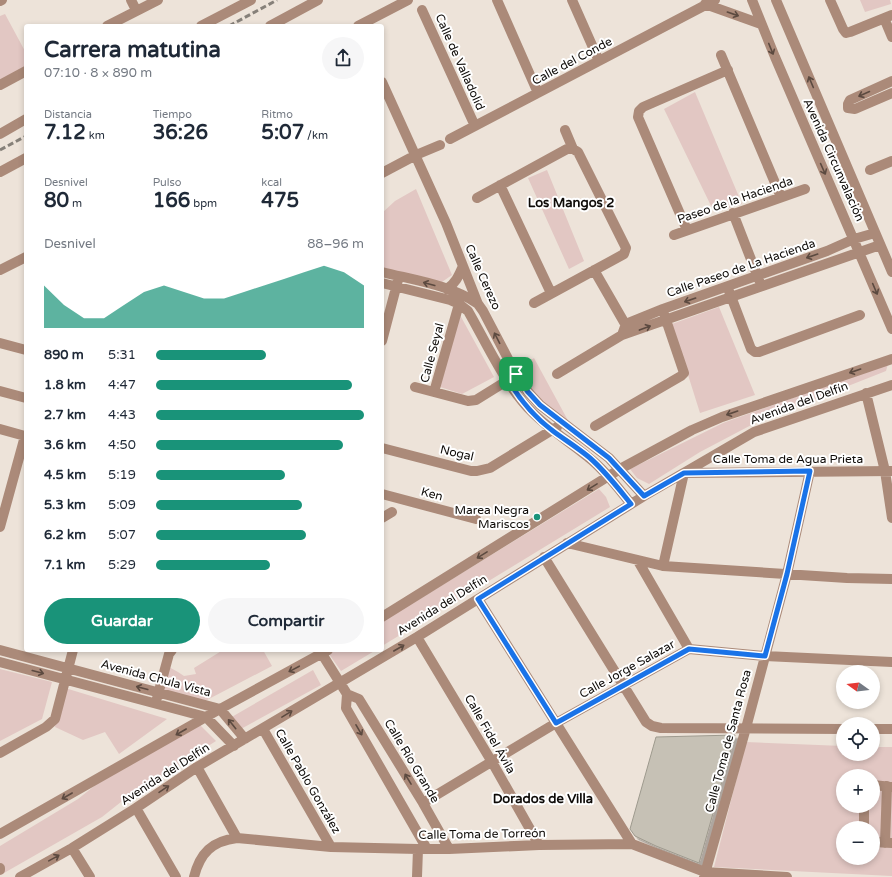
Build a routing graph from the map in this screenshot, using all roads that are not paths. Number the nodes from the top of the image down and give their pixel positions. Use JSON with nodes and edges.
{"nodes":[{"id":1,"x":131,"y":0,"type":"edge"},
{"id":2,"x":158,"y":0,"type":"edge"},
{"id":3,"x":251,"y":0,"type":"edge"},
{"id":4,"x":318,"y":0,"type":"edge"},
{"id":5,"x":408,"y":0,"type":"edge"},
{"id":6,"x":497,"y":0,"type":"edge"},
{"id":7,"x":574,"y":0,"type":"edge"},
{"id":8,"x":752,"y":0,"type":"edge"},
{"id":9,"x":776,"y":0,"type":"edge"},
{"id":10,"x":830,"y":0,"type":"edge"},
{"id":11,"x":702,"y":3,"type":"edge"},
{"id":12,"x":136,"y":10,"type":"junction"},
{"id":13,"x":422,"y":10,"type":"dead end"},
{"id":14,"x":888,"y":16,"type":"edge"},
{"id":15,"x":112,"y":24,"type":"edge"},
{"id":16,"x":205,"y":24,"type":"edge"},
{"id":17,"x":274,"y":24,"type":"edge"},
{"id":18,"x":362,"y":24,"type":"edge"},
{"id":19,"x":761,"y":24,"type":"junction"},
{"id":20,"x":892,"y":37,"type":"edge"},
{"id":21,"x":721,"y":55,"type":"dead end"},
{"id":22,"x":599,"y":61,"type":"junction"},
{"id":23,"x":728,"y":70,"type":"junction"},
{"id":24,"x":24,"y":72,"type":"edge"},
{"id":25,"x":892,"y":81,"type":"edge"},
{"id":26,"x":0,"y":85,"type":"edge"},
{"id":27,"x":384,"y":86,"type":"edge"},
{"id":28,"x":538,"y":93,"type":"junction"},
{"id":29,"x":892,"y":93,"type":"edge"},
{"id":30,"x":24,"y":120,"type":"edge"},
{"id":31,"x":475,"y":126,"type":"junction"},
{"id":32,"x":565,"y":130,"type":"dead end"},
{"id":33,"x":0,"y":134,"type":"edge"},
{"id":34,"x":450,"y":139,"type":"dead end"},
{"id":35,"x":440,"y":145,"type":"dead end"},
{"id":36,"x":573,"y":149,"type":"junction"},
{"id":37,"x":416,"y":155,"type":"junction"},
{"id":38,"x":24,"y":159,"type":"edge"},
{"id":39,"x":892,"y":161,"type":"edge"},
{"id":40,"x":870,"y":170,"type":"dead end"},
{"id":41,"x":0,"y":172,"type":"edge"},
{"id":42,"x":384,"y":172,"type":"edge"},
{"id":43,"x":500,"y":185,"type":"junction"},
{"id":44,"x":805,"y":189,"type":"dead end"},
{"id":45,"x":780,"y":197,"type":"junction"},
{"id":46,"x":477,"y":198,"type":"dead end"},
{"id":47,"x":733,"y":213,"type":"junction"},
{"id":48,"x":687,"y":230,"type":"junction"},
{"id":49,"x":875,"y":233,"type":"junction"},
{"id":50,"x":674,"y":235,"type":"dead end"},
{"id":51,"x":854,"y":239,"type":"junction"},
{"id":52,"x":880,"y":245,"type":"junction"},
{"id":53,"x":827,"y":251,"type":"junction"},
{"id":54,"x":860,"y":253,"type":"junction"},
{"id":55,"x":24,"y":257,"type":"edge"},
{"id":56,"x":831,"y":262,"type":"junction"},
{"id":57,"x":463,"y":266,"type":"junction"},
{"id":58,"x":0,"y":270,"type":"edge"},
{"id":59,"x":594,"y":270,"type":"junction"},
{"id":60,"x":384,"y":272,"type":"edge"},
{"id":61,"x":892,"y":272,"type":"edge"},
{"id":62,"x":757,"y":275,"type":"junction"},
{"id":63,"x":399,"y":276,"type":"junction"},
{"id":64,"x":384,"y":284,"type":"edge"},
{"id":65,"x":762,"y":285,"type":"junction"},
{"id":66,"x":396,"y":287,"type":"junction"},
{"id":67,"x":727,"y":287,"type":"junction"},
{"id":68,"x":447,"y":289,"type":"junction"},
{"id":69,"x":552,"y":293,"type":"junction"},
{"id":70,"x":731,"y":297,"type":"junction"},
{"id":71,"x":534,"y":303,"type":"dead end"},
{"id":72,"x":459,"y":304,"type":"junction"},
{"id":73,"x":478,"y":304,"type":"junction"},
{"id":74,"x":663,"y":309,"type":"junction"},
{"id":75,"x":860,"y":314,"type":"dead end"},
{"id":76,"x":667,"y":320,"type":"junction"},
{"id":77,"x":892,"y":329,"type":"edge"},
{"id":78,"x":626,"y":331,"type":"junction"},
{"id":79,"x":384,"y":333,"type":"edge"},
{"id":80,"x":0,"y":343,"type":"edge"},
{"id":81,"x":24,"y":349,"type":"edge"},
{"id":82,"x":892,"y":359,"type":"edge"},
{"id":83,"x":556,"y":374,"type":"dead end"},
{"id":84,"x":512,"y":377,"type":"junction"},
{"id":85,"x":892,"y":385,"type":"edge"},
{"id":86,"x":415,"y":386,"type":"dead end"},
{"id":87,"x":0,"y":391,"type":"edge"},
{"id":88,"x":434,"y":392,"type":"junction"},
{"id":89,"x":866,"y":393,"type":"junction"},
{"id":90,"x":24,"y":397,"type":"edge"},
{"id":91,"x":562,"y":424,"type":"junction"},
{"id":92,"x":595,"y":426,"type":"dead end"},
{"id":93,"x":0,"y":429,"type":"edge"},
{"id":94,"x":552,"y":430,"type":"junction"},
{"id":95,"x":24,"y":436,"type":"edge"},
{"id":96,"x":24,"y":440,"type":"edge"},
{"id":97,"x":384,"y":449,"type":"edge"},
{"id":98,"x":620,"y":469,"type":"junction"},
{"id":99,"x":810,"y":471,"type":"junction"},
{"id":100,"x":888,"y":471,"type":"edge"},
{"id":101,"x":684,"y":473,"type":"junction"},
{"id":102,"x":608,"y":477,"type":"junction"},
{"id":103,"x":384,"y":495,"type":"edge"},
{"id":104,"x":644,"y":496,"type":"junction"},
{"id":105,"x":631,"y":504,"type":"junction"},
{"id":106,"x":392,"y":512,"type":"dead end"},
{"id":107,"x":384,"y":517,"type":"edge"},
{"id":108,"x":892,"y":518,"type":"edge"},
{"id":109,"x":476,"y":519,"type":"dead end"},
{"id":110,"x":0,"y":527,"type":"edge"},
{"id":111,"x":567,"y":543,"type":"junction"},
{"id":112,"x":544,"y":557,"type":"junction"},
{"id":113,"x":638,"y":561,"type":"junction"},
{"id":114,"x":664,"y":566,"type":"junction"},
{"id":115,"x":787,"y":574,"type":"junction"},
{"id":116,"x":892,"y":579,"type":"edge"},
{"id":117,"x":478,"y":599,"type":"junction"},
{"id":118,"x":384,"y":616,"type":"edge"},
{"id":119,"x":417,"y":637,"type":"junction"},
{"id":120,"x":689,"y":649,"type":"junction"},
{"id":121,"x":0,"y":650,"type":"edge"},
{"id":122,"x":72,"y":652,"type":"edge"},
{"id":123,"x":170,"y":652,"type":"edge"},
{"id":124,"x":326,"y":652,"type":"edge"},
{"id":125,"x":765,"y":656,"type":"junction"},
{"id":126,"x":0,"y":662,"type":"edge"},
{"id":127,"x":892,"y":662,"type":"edge"},
{"id":128,"x":68,"y":669,"type":"junction"},
{"id":129,"x":65,"y":680,"type":"junction"},
{"id":130,"x":340,"y":682,"type":"junction"},
{"id":131,"x":623,"y":685,"type":"junction"},
{"id":132,"x":158,"y":692,"type":"junction"},
{"id":133,"x":347,"y":694,"type":"junction"},
{"id":134,"x":155,"y":704,"type":"junction"},
{"id":135,"x":220,"y":709,"type":"junction"},
{"id":136,"x":206,"y":717,"type":"junction"},
{"id":137,"x":556,"y":723,"type":"junction"},
{"id":138,"x":263,"y":728,"type":"junction"},
{"id":139,"x":746,"y":728,"type":"junction"},
{"id":140,"x":836,"y":729,"type":"edge"},
{"id":141,"x":880,"y":729,"type":"edge"},
{"id":142,"x":892,"y":729,"type":"edge"},
{"id":143,"x":245,"y":739,"type":"junction"},
{"id":144,"x":234,"y":746,"type":"junction"},
{"id":145,"x":0,"y":753,"type":"edge"},
{"id":146,"x":492,"y":762,"type":"junction"},
{"id":147,"x":197,"y":767,"type":"junction"},
{"id":148,"x":889,"y":786,"type":"edge"},
{"id":149,"x":423,"y":803,"type":"junction"},
{"id":150,"x":136,"y":808,"type":"junction"},
{"id":151,"x":0,"y":834,"type":"edge"},
{"id":152,"x":237,"y":838,"type":"junction"},
{"id":153,"x":888,"y":843,"type":"edge"},
{"id":154,"x":632,"y":844,"type":"junction"},
{"id":155,"x":539,"y":845,"type":"junction"},
{"id":156,"x":331,"y":847,"type":"junction"},
{"id":157,"x":72,"y":848,"type":"junction"},
{"id":158,"x":422,"y":849,"type":"junction"},
{"id":159,"x":449,"y":849,"type":"junction"},
{"id":160,"x":704,"y":875,"type":"edge"},
{"id":161,"x":752,"y":876,"type":"edge"},
{"id":162,"x":20,"y":877,"type":"edge"},
{"id":163,"x":90,"y":877,"type":"edge"},
{"id":164,"x":176,"y":877,"type":"edge"},
{"id":165,"x":194,"y":877,"type":"edge"},
{"id":166,"x":417,"y":877,"type":"edge"},
{"id":167,"x":787,"y":877,"type":"edge"}],
"edges":[{"from":1,"to":12,"type":"street"},
{"from":2,"to":12,"type":"street"},
{"from":3,"to":16,"type":"street"},
{"from":4,"to":17,"type":"street"},
{"from":5,"to":18,"type":"street"},
{"from":6,"to":28,"type":"street"},
{"from":7,"to":22,"type":"street"},
{"from":8,"to":19,"type":"street","name":"Avenida Circunvalación"},
{"from":49,"to":9,"type":"street","name":"Avenida Circunvalación","one_way":true},
{"from":10,"to":14,"type":"street"},
{"from":11,"to":19,"type":"street","one_way":true},
{"from":11,"to":22,"type":"street","name":"Calle del Conde"},
{"from":12,"to":15,"type":"street"},
{"from":13,"to":31,"type":"street","name":"Calle de Valladolid"},
{"from":14,"to":20,"type":"street"},
{"from":19,"to":51,"type":"street","name":"Avenida Circunvalación","one_way":true},
{"from":21,"to":23,"type":"street"},
{"from":22,"to":28,"type":"street","name":"Calle del Conde"},
{"from":23,"to":45,"type":"street"},
{"from":23,"to":48,"type":"street"},
{"from":24,"to":26,"type":"street"},
{"from":25,"to":29,"type":"street","one_way":true},
{"from":27,"to":37,"type":"street","name":"Calle Cerezo"},
{"from":28,"to":31,"type":"street","name":"Calle del Conde"},
{"from":30,"to":33,"type":"street"},
{"from":31,"to":34,"type":"street","name":"Calle del Conde"},
{"from":32,"to":36,"type":"street"},
{"from":35,"to":37,"type":"street"},
{"from":36,"to":43,"type":"street"},
{"from":36,"to":59,"type":"street"},
{"from":37,"to":42,"type":"street"},
{"from":37,"to":57,"type":"street","name":"Calle Cerezo"},
{"from":38,"to":41,"type":"street"},
{"from":39,"to":40,"type":"street"},
{"from":43,"to":46,"type":"street"},
{"from":43,"to":69,"type":"street"},
{"from":44,"to":45,"type":"street","name":"Paseo de la Hacienda"},
{"from":45,"to":47,"type":"street","name":"Paseo de la Hacienda"},
{"from":47,"to":48,"type":"street","name":"Paseo de la Hacienda"},
{"from":47,"to":62,"type":"street"},
{"from":48,"to":50,"type":"street","name":"Paseo de la Hacienda"},
{"from":49,"to":51,"type":"street","name":"Calle Paseo de La Hacienda"},
{"from":49,"to":52,"type":"street","name":"Avenida Circunvalación"},
{"from":51,"to":53,"type":"street","name":"Calle Paseo de La Hacienda"},
{"from":51,"to":54,"type":"street","name":"Avenida Circunvalación"},
{"from":52,"to":54,"type":"street","name":"Calle Paseo de La Hacienda"},
{"from":52,"to":61,"type":"street","name":"Avenida Circunvalación"},
{"from":53,"to":56,"type":"street"},
{"from":53,"to":62,"type":"street","name":"Calle Paseo de La Hacienda","one_way":true},
{"from":54,"to":56,"type":"street","name":"Calle Paseo de La Hacienda"},
{"from":54,"to":77,"type":"street","name":"Avenida Circunvalación","one_way":true},
{"from":55,"to":58,"type":"street"},
{"from":56,"to":65,"type":"street","name":"Calle Paseo de La Hacienda"},
{"from":57,"to":68,"type":"street"},
{"from":57,"to":73,"type":"street","name":"Calle Cerezo"},
{"from":59,"to":69,"type":"street"},
{"from":59,"to":78,"type":"street"},
{"from":60,"to":63,"type":"street"},
{"from":62,"to":65,"type":"street"},
{"from":62,"to":67,"type":"street","name":"Calle Paseo de La Hacienda"},
{"from":63,"to":66,"type":"street"},
{"from":68,"to":63,"type":"street","one_way":true},
{"from":64,"to":66,"type":"street"},
{"from":65,"to":70,"type":"street","name":"Calle Paseo de La Hacienda"},
{"from":66,"to":72,"type":"street"},
{"from":66,"to":79,"type":"street"},
{"from":67,"to":70,"type":"street"},
{"from":67,"to":74,"type":"street","name":"Calle Paseo de La Hacienda","one_way":true},
{"from":68,"to":73,"type":"street"},
{"from":69,"to":71,"type":"street"},
{"from":70,"to":75,"type":"street"},
{"from":70,"to":76,"type":"street","name":"Calle Paseo de La Hacienda"},
{"from":72,"to":84,"type":"street","name":"Calle Cerezo"},
{"from":72,"to":88,"type":"street","name":"Calle Seyal"},
{"from":84,"to":73,"type":"street","name":"Calle Cerezo","one_way":true},
{"from":74,"to":76,"type":"street"},
{"from":74,"to":78,"type":"street","name":"Calle Paseo de La Hacienda"},
{"from":78,"to":76,"type":"street","name":"Calle Paseo de La Hacienda","one_way":true},
{"from":76,"to":92,"type":"street"},
{"from":78,"to":83,"type":"street","name":"Calle Paseo de La Hacienda"},
{"from":80,"to":81,"type":"street"},
{"from":82,"to":98,"type":"street","name":"Avenida del Delfín","one_way":true},
{"from":84,"to":88,"type":"street","name":"Calle Seyal"},
{"from":84,"to":91,"type":"street","name":"Calle Cerezo"},
{"from":84,"to":94,"type":"street","name":"Calle Cerezo"},
{"from":85,"to":89,"type":"street","name":"Avenida del Delfín"},
{"from":86,"to":88,"type":"street"},
{"from":87,"to":90,"type":"street"},
{"from":89,"to":100,"type":"street"},
{"from":89,"to":101,"type":"street","name":"Avenida del Delfín"},
{"from":91,"to":94,"type":"street","name":"Nogal"},
{"from":91,"to":98,"type":"street","name":"Calle Cerezo"},
{"from":93,"to":95,"type":"street"},
{"from":94,"to":97,"type":"street","name":"Nogal"},
{"from":94,"to":102,"type":"street","name":"Calle Cerezo"},
{"from":96,"to":110,"type":"street"},
{"from":98,"to":102,"type":"street","name":"Avenida del Delfín"},
{"from":98,"to":104,"type":"street"},
{"from":99,"to":100,"type":"street","name":"Calle Toma de Agua Prieta"},
{"from":99,"to":101,"type":"street","name":"Calle Toma de Agua Prieta"},
{"from":99,"to":115,"type":"street","name":"Calle Toma de Santa Rosa"},
{"from":100,"to":108,"type":"street"},
{"from":101,"to":104,"type":"street","name":"Avenida del Delfín"},
{"from":101,"to":114,"type":"street"},
{"from":102,"to":105,"type":"street"},
{"from":102,"to":118,"type":"street","name":"Avenida del Delfín","one_way":true},
{"from":103,"to":109,"type":"street","name":"Ken"},
{"from":104,"to":105,"type":"street","name":"Avenida del Delfín"},
{"from":105,"to":111,"type":"street","name":"Avenida del Delfín"},
{"from":106,"to":107,"type":"street"},
{"from":111,"to":112,"type":"street","name":"Avenida del Delfín"},
{"from":111,"to":113,"type":"street"},
{"from":112,"to":117,"type":"street","name":"Avenida del Delfín"},
{"from":112,"to":131,"type":"street"},
{"from":113,"to":114,"type":"street"},
{"from":113,"to":120,"type":"street"},
{"from":114,"to":115,"type":"street"},
{"from":115,"to":116,"type":"street"},
{"from":115,"to":125,"type":"street","name":"Calle Toma de Santa Rosa"},
{"from":117,"to":119,"type":"street","name":"Avenida del Delfín"},
{"from":117,"to":137,"type":"street"},
{"from":130,"to":119,"type":"street","name":"Avenida del Delfín","one_way":true},
{"from":119,"to":146,"type":"street","name":"Calle Fidel Ávila"},
{"from":120,"to":125,"type":"street","name":"Calle Jorge Salazar"},
{"from":120,"to":131,"type":"street","name":"Calle Jorge Salazar"},
{"from":121,"to":128,"type":"street","name":"Avenida Chula Vista"},
{"from":122,"to":128,"type":"street"},
{"from":123,"to":132,"type":"street"},
{"from":124,"to":130,"type":"street","name":"Calle Río Grande"},
{"from":124,"to":135,"type":"street","one_way":true},
{"from":125,"to":127,"type":"street","name":"Calle Jorge Salazar"},
{"from":125,"to":139,"type":"street","name":"Calle Toma de Santa Rosa"},
{"from":126,"to":129,"type":"street","name":"Avenida Chula Vista","one_way":true},
{"from":128,"to":129,"type":"street"},
{"from":132,"to":128,"type":"street","name":"Avenida Chula Vista","one_way":true},
{"from":129,"to":134,"type":"street","name":"Avenida Chula Vista"},
{"from":129,"to":145,"type":"street"},
{"from":130,"to":133,"type":"street","name":"Calle Río Grande"},
{"from":138,"to":130,"type":"street","name":"Avenida del Delfín","one_way":true},
{"from":131,"to":137,"type":"street","name":"Calle Jorge Salazar"},
{"from":131,"to":139,"type":"street"},
{"from":132,"to":134,"type":"street"},
{"from":132,"to":135,"type":"street","name":"Avenida Chula Vista"},
{"from":149,"to":133,"type":"street","name":"Calle Río Grande","one_way":true},
{"from":133,"to":158,"type":"street","name":"Calle Río Grande","one_way":true},
{"from":134,"to":136,"type":"street","name":"Avenida Chula Vista"},
{"from":135,"to":136,"type":"street"},
{"from":143,"to":135,"type":"street","name":"Avenida Chula Vista","one_way":true},
{"from":136,"to":144,"type":"street","name":"Avenida Chula Vista"},
{"from":136,"to":151,"type":"street","one_way":true},
{"from":137,"to":146,"type":"street","name":"Calle Jorge Salazar"},
{"from":137,"to":154,"type":"street"},
{"from":138,"to":143,"type":"street","name":"Avenida del Delfín"},
{"from":138,"to":156,"type":"street","name":"Calle Pablo González"},
{"from":139,"to":140,"type":"street"},
{"from":139,"to":160,"type":"street","name":"Calle Toma de Santa Rosa"},
{"from":141,"to":142,"type":"street"},
{"from":143,"to":144,"type":"street","name":"Avenida del Delfín"},
{"from":144,"to":147,"type":"street","name":"Avenida del Delfín"},
{"from":146,"to":149,"type":"street","name":"Calle Jorge Salazar"},
{"from":146,"to":155,"type":"street","name":"Calle Fidel Ávila"},
{"from":150,"to":147,"type":"street","name":"Avenida del Delfín","one_way":true},
{"from":147,"to":152,"type":"street"},
{"from":148,"to":153,"type":"street"},
{"from":149,"to":159,"type":"street","name":"Calle Río Grande"},
{"from":150,"to":157,"type":"street","name":"Avenida del Delfín"},
{"from":150,"to":164,"type":"street"},
{"from":152,"to":156,"type":"street","name":"Calle Toma de Torreón"},
{"from":152,"to":165,"type":"street","name":"Calle Toma de Torreón"},
{"from":154,"to":155,"type":"street","name":"Calle Toma de Torreón"},
{"from":154,"to":160,"type":"street","name":"Calle Toma de Torreón"},
{"from":155,"to":159,"type":"street","name":"Calle Toma de Torreón"},
{"from":156,"to":158,"type":"street","name":"Calle Toma de Torreón"},
{"from":162,"to":157,"type":"street","name":"Avenida del Delfín","one_way":true},
{"from":157,"to":163,"type":"street"},
{"from":158,"to":159,"type":"street","name":"Calle Toma de Torreón"},
{"from":158,"to":166,"type":"street"},
{"from":160,"to":161,"type":"street","name":"Calle Toma de Torreón"},
{"from":161,"to":167,"type":"street","name":"Calle Toma de Torreón"}]}
